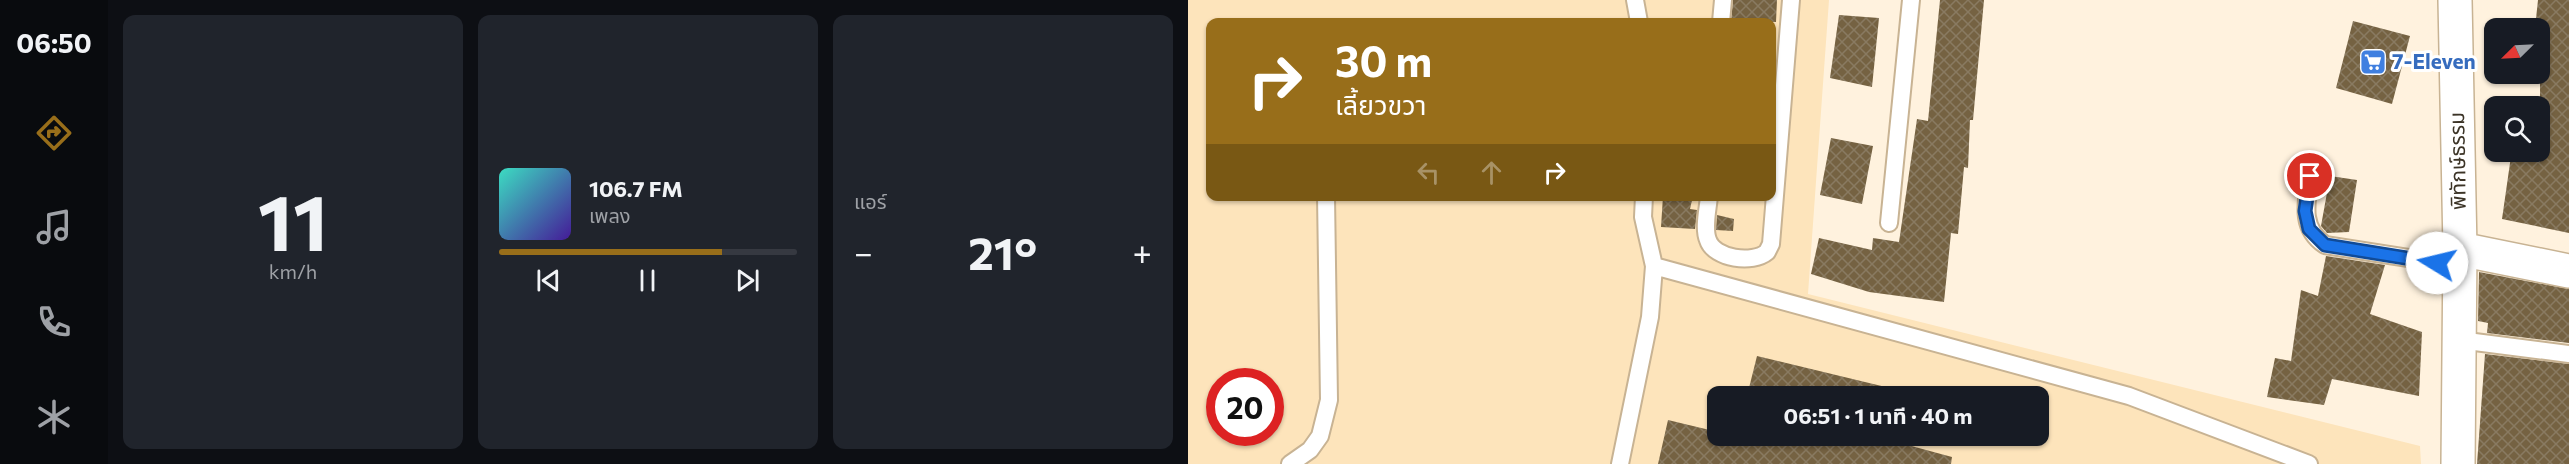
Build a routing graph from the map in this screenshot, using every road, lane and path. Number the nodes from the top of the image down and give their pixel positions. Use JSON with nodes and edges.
{"nodes":[{"id":1,"x":1635,"y":0,"type":"edge"},
{"id":2,"x":1723,"y":0,"type":"edge"},
{"id":3,"x":1791,"y":0,"type":"edge"},
{"id":4,"x":1911,"y":0,"type":"edge"},
{"id":5,"x":2452,"y":1,"type":"edge"},
{"id":6,"x":1638,"y":18,"type":"edge"},
{"id":7,"x":1721,"y":18,"type":"edge"},
{"id":8,"x":2310,"y":176,"type":"dead end"},
{"id":9,"x":1776,"y":183,"type":"edge"},
{"id":10,"x":1326,"y":201,"type":"edge"},
{"id":11,"x":1644,"y":201,"type":"edge"},
{"id":12,"x":1709,"y":201,"type":"edge"},
{"id":13,"x":1775,"y":201,"type":"edge"},
{"id":14,"x":1889,"y":223,"type":"dead end"},
{"id":15,"x":2460,"y":258,"type":"junction"},
{"id":16,"x":1654,"y":266,"type":"junction"},
{"id":17,"x":2569,"y":271,"type":"edge"},
{"id":18,"x":2459,"y":340,"type":"junction"},
{"id":19,"x":2569,"y":354,"type":"edge"},
{"id":20,"x":1290,"y":464,"type":"edge"},
{"id":21,"x":1620,"y":464,"type":"edge"},
{"id":22,"x":2309,"y":464,"type":"edge"},
{"id":23,"x":2458,"y":464,"type":"edge"}],
"edges":[{"from":1,"to":6,"type":"lane"},
{"from":2,"to":7,"type":"lane"},
{"from":3,"to":9,"type":"lane"},
{"from":4,"to":14,"type":"lane"},
{"from":5,"to":15,"type":"street","name":"พิทักษ์ธรรม"},
{"from":8,"to":15,"type":"lane"},
{"from":10,"to":20,"type":"lane"},
{"from":11,"to":16,"type":"lane"},
{"from":12,"to":13,"type":"lane"},
{"from":15,"to":17,"type":"street"},
{"from":15,"to":18,"type":"street","name":"พิทักษ์ธรรม"},
{"from":16,"to":21,"type":"lane"},
{"from":16,"to":22,"type":"lane"},
{"from":18,"to":19,"type":"lane"},
{"from":18,"to":23,"type":"street","name":"พิทักษ์ธรรม"}]}
